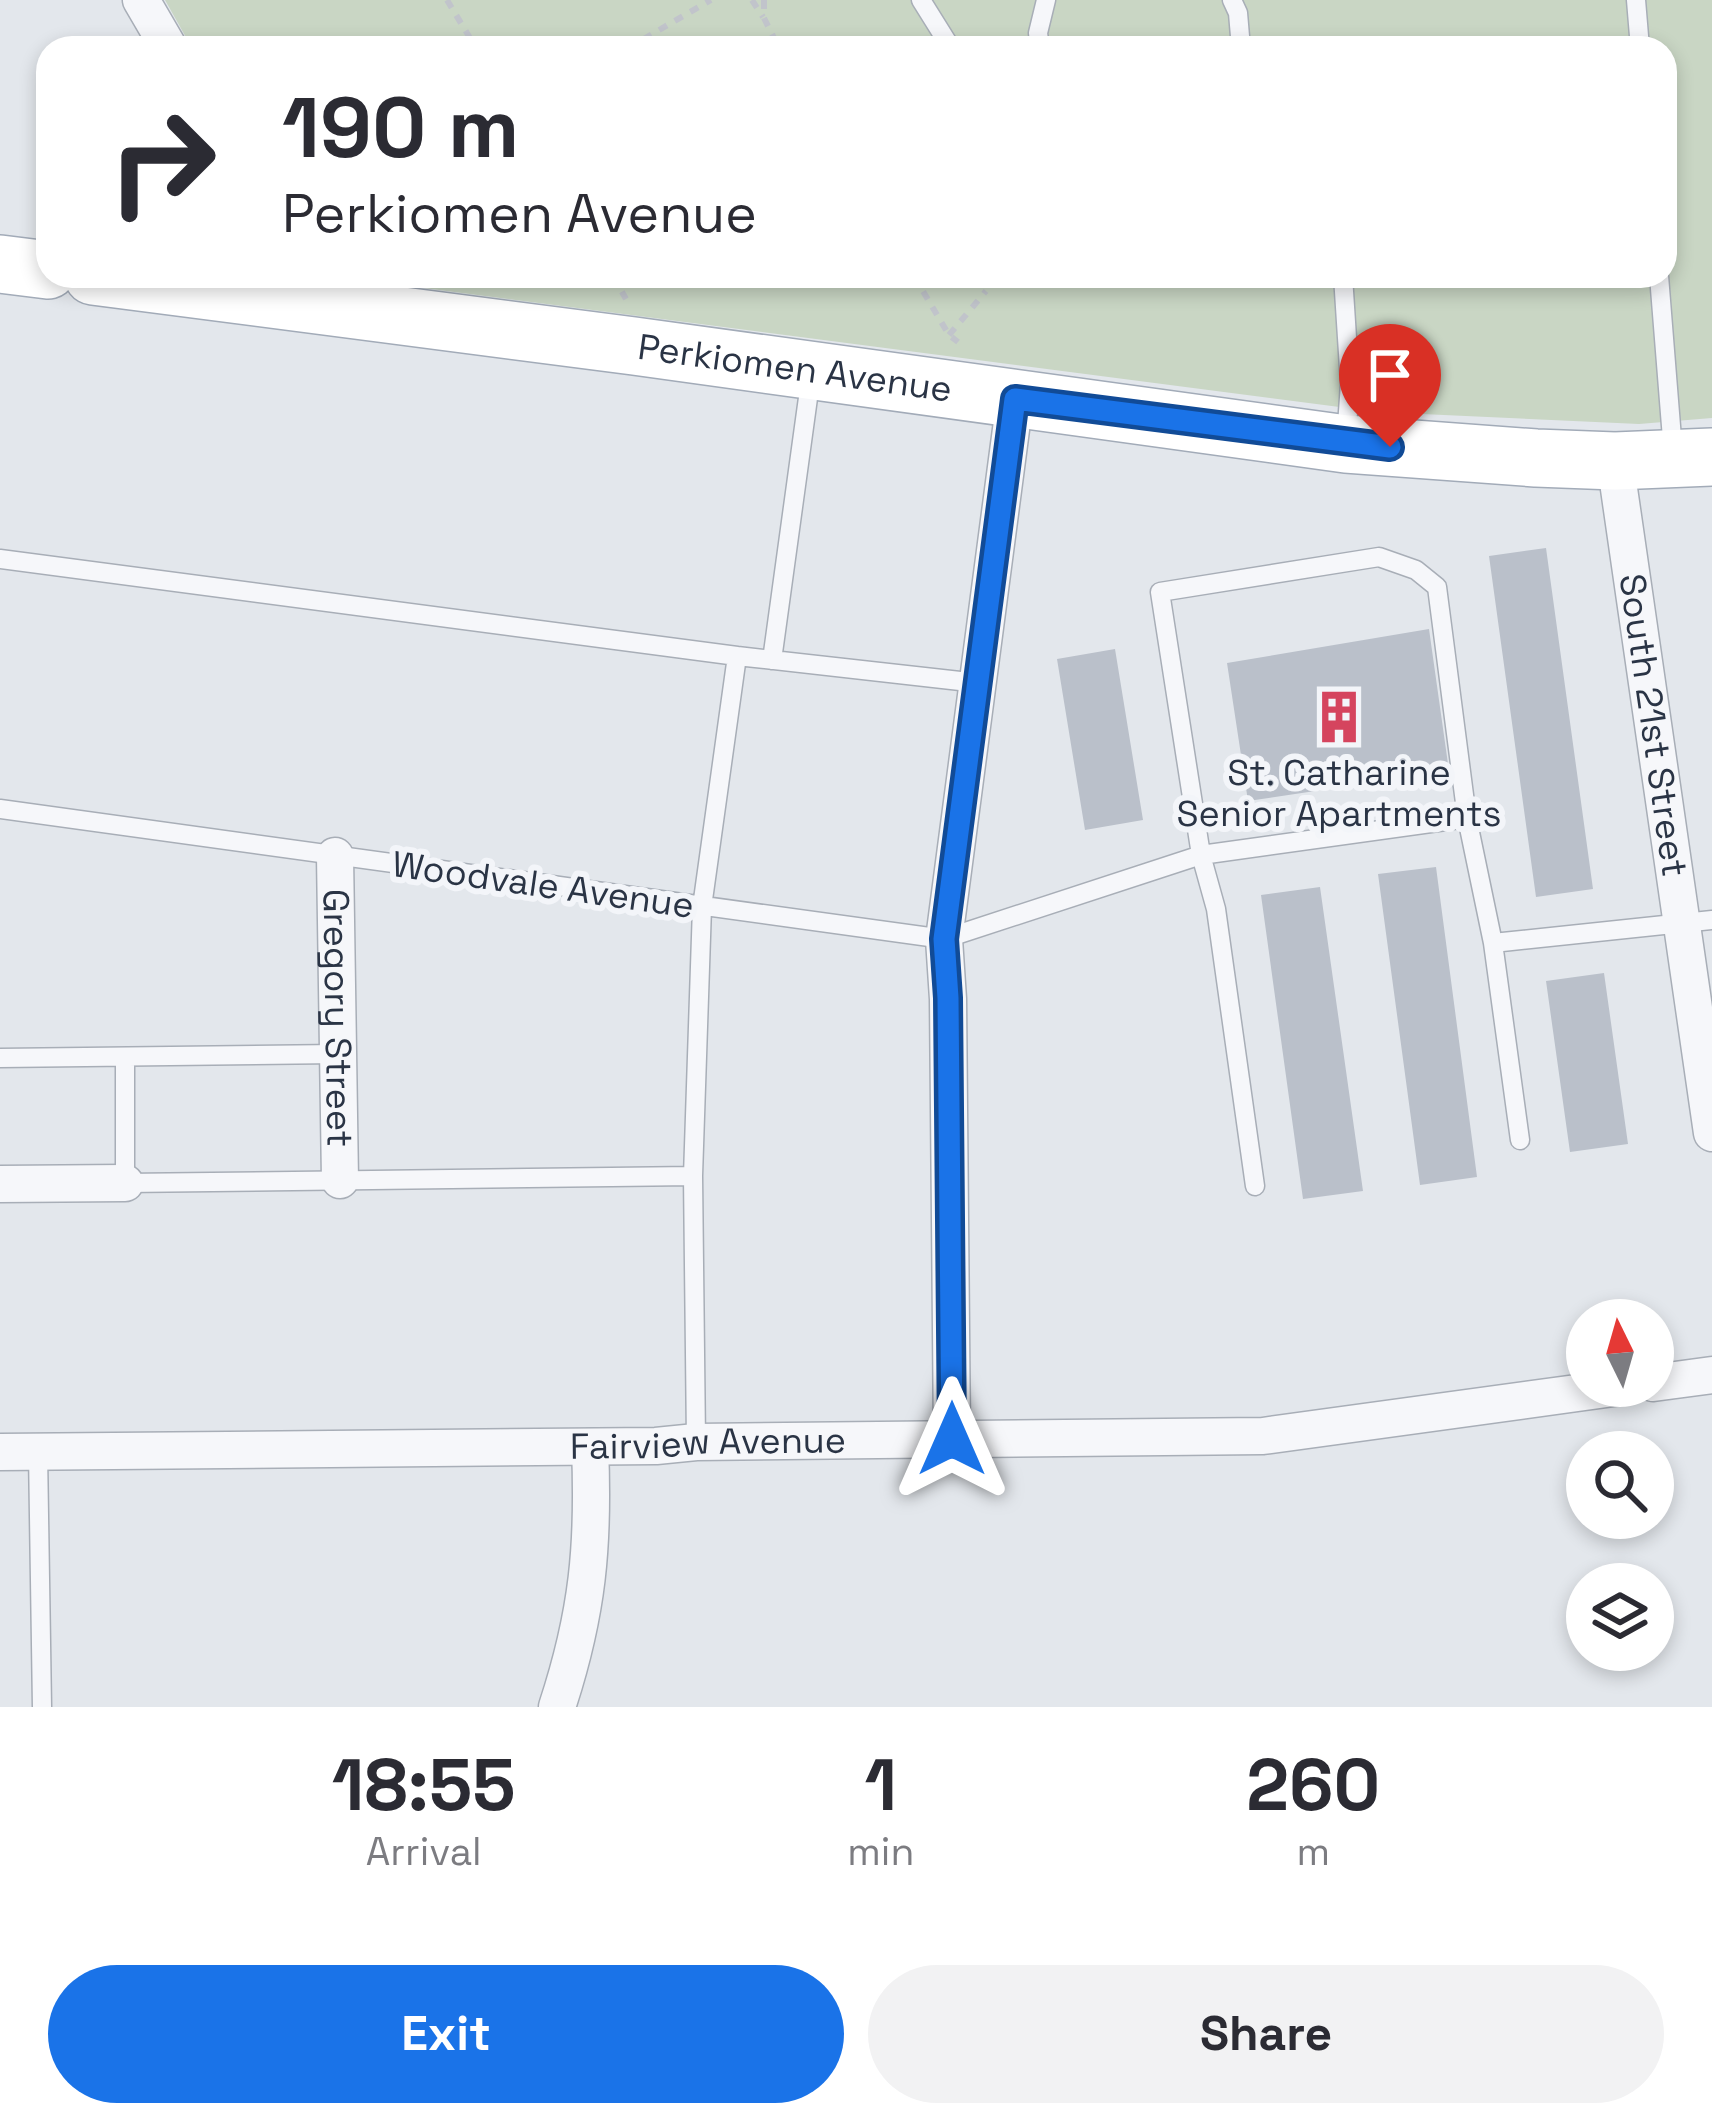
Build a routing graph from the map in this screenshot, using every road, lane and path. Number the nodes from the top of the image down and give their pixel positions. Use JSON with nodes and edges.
{"nodes":[{"id":1,"x":141,"y":0,"type":"edge"},
{"id":2,"x":447,"y":0,"type":"edge"},
{"id":3,"x":711,"y":0,"type":"edge"},
{"id":4,"x":752,"y":0,"type":"edge"},
{"id":5,"x":764,"y":0,"type":"edge"},
{"id":6,"x":1046,"y":0,"type":"edge"},
{"id":7,"x":1232,"y":0,"type":"edge"},
{"id":8,"x":1636,"y":0,"type":"edge"},
{"id":9,"x":922,"y":1,"type":"edge"},
{"id":10,"x":764,"y":18,"type":"junction"},
{"id":11,"x":162,"y":36,"type":"edge"},
{"id":12,"x":469,"y":36,"type":"edge"},
{"id":13,"x":649,"y":36,"type":"edge"},
{"id":14,"x":773,"y":36,"type":"edge"},
{"id":15,"x":944,"y":36,"type":"edge"},
{"id":16,"x":1038,"y":36,"type":"edge"},
{"id":17,"x":1240,"y":36,"type":"edge"},
{"id":18,"x":1639,"y":36,"type":"edge"},
{"id":19,"x":0,"y":264,"type":"edge"},
{"id":20,"x":36,"y":268,"type":"edge"},
{"id":21,"x":267,"y":288,"type":"edge"},
{"id":22,"x":921,"y":288,"type":"edge"},
{"id":23,"x":1344,"y":288,"type":"edge"},
{"id":24,"x":1661,"y":288,"type":"edge"},
{"id":25,"x":311,"y":291,"type":"edge"},
{"id":26,"x":986,"y":291,"type":"dead end"},
{"id":27,"x":949,"y":335,"type":"junction"},
{"id":28,"x":812,"y":371,"type":"junction"},
{"id":29,"x":997,"y":397,"type":"junction"},
{"id":30,"x":1346,"y":444,"type":"junction"},
{"id":31,"x":1693,"y":457,"type":"edge"},
{"id":32,"x":1615,"y":461,"type":"junction"},
{"id":33,"x":0,"y":559,"type":"edge"},
{"id":34,"x":736,"y":656,"type":"junction"},
{"id":35,"x":772,"y":660,"type":"junction"},
{"id":36,"x":978,"y":683,"type":"junction"},
{"id":37,"x":0,"y":808,"type":"edge"},
{"id":38,"x":1467,"y":818,"type":"junction"},
{"id":39,"x":1202,"y":855,"type":"junction"},
{"id":40,"x":335,"y":856,"type":"junction"},
{"id":41,"x":702,"y":907,"type":"junction"},
{"id":42,"x":1697,"y":922,"type":"edge"},
{"id":43,"x":944,"y":939,"type":"junction"},
{"id":44,"x":1492,"y":944,"type":"junction"},
{"id":45,"x":338,"y":1054,"type":"junction"},
{"id":46,"x":125,"y":1057,"type":"junction"},
{"id":47,"x":0,"y":1058,"type":"edge"},
{"id":48,"x":1712,"y":1133,"type":"edge"},
{"id":49,"x":1520,"y":1140,"type":"dead end"},
{"id":50,"x":693,"y":1176,"type":"junction"},
{"id":51,"x":340,"y":1180,"type":"junction"},
{"id":52,"x":0,"y":1184,"type":"edge"},
{"id":53,"x":125,"y":1184,"type":"junction"},
{"id":54,"x":1255,"y":1186,"type":"dead end"},
{"id":55,"x":1712,"y":1375,"type":"edge"},
{"id":56,"x":1674,"y":1380,"type":"edge"},
{"id":57,"x":1566,"y":1394,"type":"edge"},
{"id":58,"x":952,"y":1439,"type":"junction"},
{"id":59,"x":697,"y":1442,"type":"junction"},
{"id":60,"x":590,"y":1447,"type":"junction"},
{"id":61,"x":0,"y":1452,"type":"edge"},
{"id":62,"x":38,"y":1452,"type":"junction"},
{"id":63,"x":42,"y":1707,"type":"edge"},
{"id":64,"x":557,"y":1707,"type":"edge"}],
"edges":[{"from":1,"to":11,"type":"street"},
{"from":2,"to":12,"type":"path"},
{"from":3,"to":13,"type":"path"},
{"from":4,"to":10,"type":"path"},
{"from":5,"to":10,"type":"path"},
{"from":6,"to":16,"type":"lane"},
{"from":7,"to":17,"type":"lane"},
{"from":8,"to":18,"type":"lane"},
{"from":9,"to":15,"type":"lane"},
{"from":10,"to":14,"type":"path"},
{"from":19,"to":20,"type":"main road"},
{"from":21,"to":25,"type":"main road","name":"Perkiomen Avenue"},
{"from":22,"to":27,"type":"path"},
{"from":23,"to":30,"type":"lane"},
{"from":24,"to":31,"type":"lane"},
{"from":25,"to":28,"type":"main road","name":"Perkiomen Avenue"},
{"from":26,"to":27,"type":"path"},
{"from":27,"to":29,"type":"path"},
{"from":28,"to":29,"type":"main road","name":"Perkiomen Avenue"},
{"from":28,"to":35,"type":"lane"},
{"from":29,"to":30,"type":"main road","name":"Perkiomen Avenue"},
{"from":29,"to":36,"type":"street"},
{"from":30,"to":32,"type":"main road","name":"Perkiomen Avenue"},
{"from":31,"to":32,"type":"main road","name":"Perkiomen Avenue"},
{"from":32,"to":42,"type":"street","name":"South 21st Street"},
{"from":33,"to":34,"type":"lane"},
{"from":34,"to":35,"type":"lane"},
{"from":34,"to":41,"type":"lane"},
{"from":35,"to":36,"type":"lane"},
{"from":36,"to":43,"type":"street"},
{"from":37,"to":40,"type":"lane","name":"Woodvale Avenue"},
{"from":38,"to":39,"type":"lane"},
{"from":38,"to":39,"type":"lane"},
{"from":38,"to":44,"type":"lane"},
{"from":39,"to":43,"type":"lane"},
{"from":39,"to":54,"type":"lane"},
{"from":40,"to":41,"type":"lane","name":"Woodvale Avenue"},
{"from":40,"to":45,"type":"street","name":"Gregory Street"},
{"from":41,"to":43,"type":"lane","name":"Woodvale Avenue"},
{"from":41,"to":50,"type":"lane"},
{"from":42,"to":44,"type":"lane"},
{"from":42,"to":48,"type":"street","name":"South 21st Street"},
{"from":43,"to":58,"type":"street"},
{"from":44,"to":49,"type":"lane"},
{"from":45,"to":46,"type":"lane"},
{"from":45,"to":51,"type":"street","name":"Gregory Street"},
{"from":46,"to":47,"type":"lane"},
{"from":46,"to":53,"type":"lane"},
{"from":50,"to":51,"type":"lane"},
{"from":50,"to":59,"type":"lane"},
{"from":51,"to":53,"type":"lane"},
{"from":52,"to":53,"type":"street"},
{"from":55,"to":56,"type":"street"},
{"from":57,"to":58,"type":"street","name":"Fairview Avenue"},
{"from":58,"to":59,"type":"street","name":"Fairview Avenue"},
{"from":59,"to":60,"type":"street","name":"Fairview Avenue"},
{"from":60,"to":62,"type":"street","name":"Fairview Avenue"},
{"from":60,"to":64,"type":"street"},
{"from":61,"to":62,"type":"street","name":"Fairview Avenue"},
{"from":62,"to":63,"type":"lane"}]}
